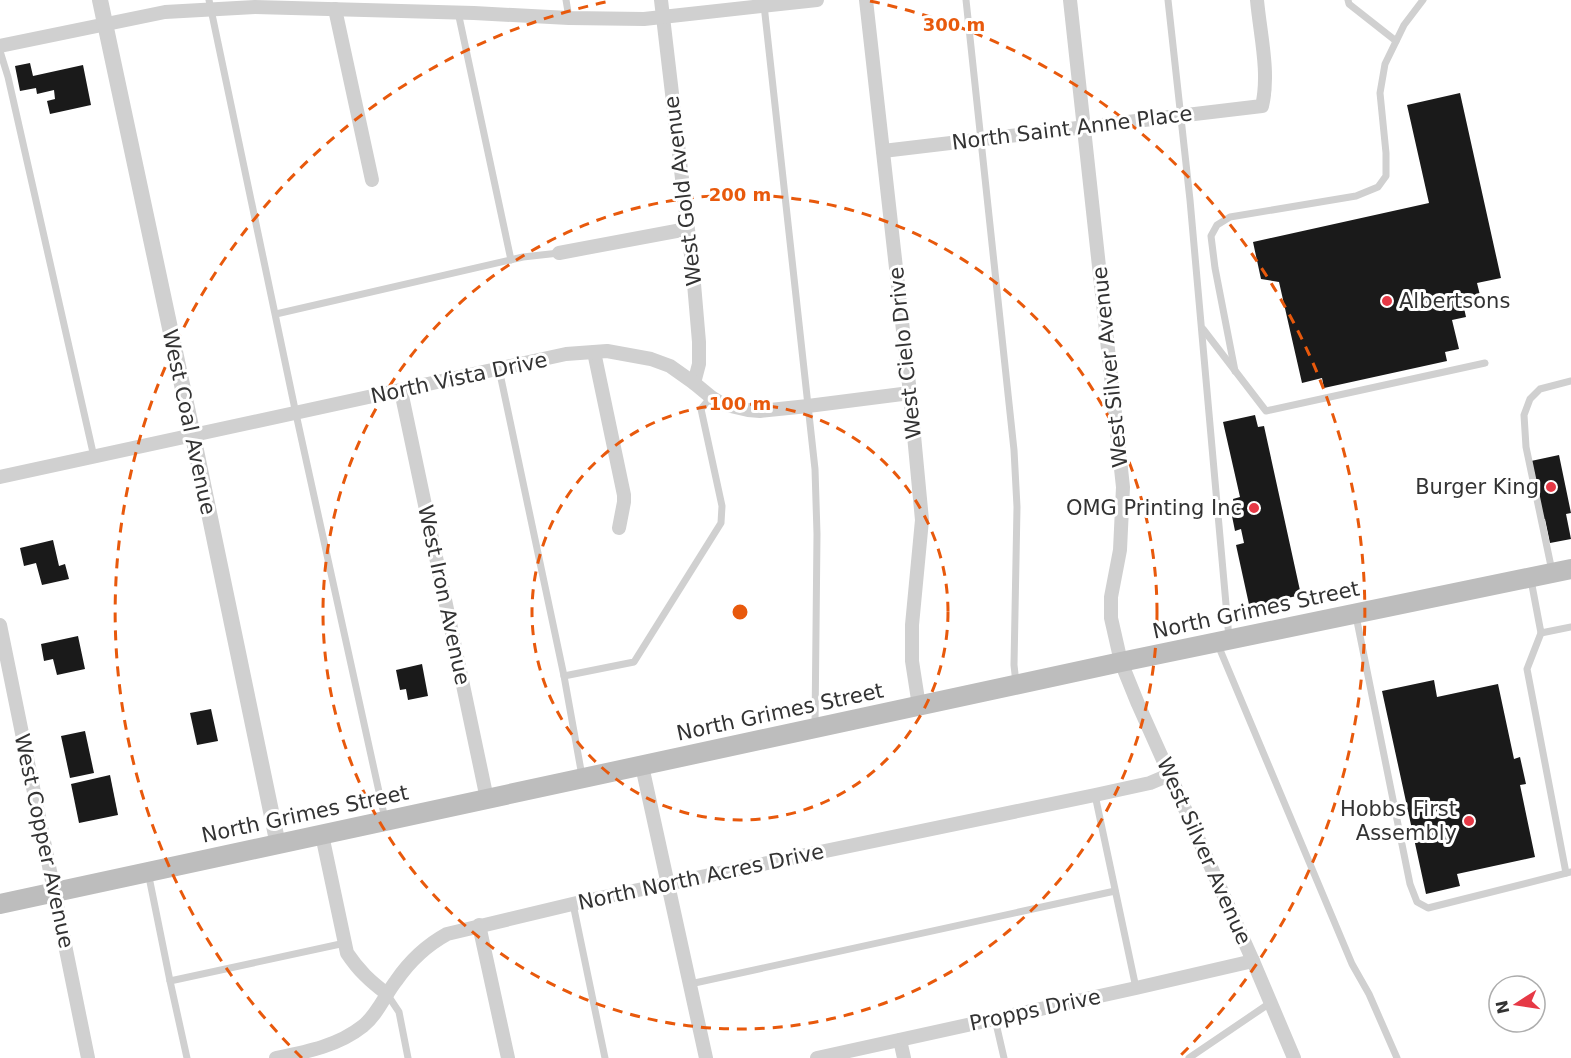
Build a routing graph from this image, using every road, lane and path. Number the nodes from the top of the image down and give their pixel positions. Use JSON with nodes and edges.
{"nodes":[{"id":1,"x":99,"y":0,"type":"edge"},
{"id":2,"x":566,"y":0,"type":"edge"},
{"id":3,"x":661,"y":0,"type":"edge"},
{"id":4,"x":818,"y":0,"type":"edge"},
{"id":5,"x":866,"y":0,"type":"edge"},
{"id":6,"x":966,"y":0,"type":"edge"},
{"id":7,"x":1070,"y":0,"type":"edge"},
{"id":8,"x":1168,"y":0,"type":"edge"},
{"id":9,"x":1257,"y":0,"type":"edge"},
{"id":10,"x":1348,"y":0,"type":"edge"},
{"id":11,"x":1423,"y":0,"type":"edge"},
{"id":12,"x":763,"y":3,"type":"edge"},
{"id":13,"x":289,"y":4,"type":"edge"},
{"id":14,"x":210,"y":5,"type":"edge"},
{"id":15,"x":380,"y":5,"type":"edge"},
{"id":16,"x":473,"y":6,"type":"edge"},
{"id":17,"x":335,"y":9,"type":"junction"},
{"id":18,"x":458,"y":12,"type":"junction"},
{"id":19,"x":663,"y":16,"type":"junction"},
{"id":20,"x":569,"y":18,"type":"junction"},
{"id":21,"x":105,"y":25,"type":"junction"},
{"id":22,"x":1396,"y":41,"type":"junction"},
{"id":23,"x":0,"y":46,"type":"edge"},
{"id":24,"x":0,"y":51,"type":"edge"},
{"id":25,"x":1180,"y":116,"type":"junction"},
{"id":26,"x":1083,"y":128,"type":"junction"},
{"id":27,"x":981,"y":138,"type":"junction"},
{"id":28,"x":883,"y":151,"type":"junction"},
{"id":29,"x":372,"y":180,"type":"dead end"},
{"id":30,"x":687,"y":228,"type":"junction"},
{"id":31,"x":559,"y":253,"type":"joint"},
{"id":32,"x":511,"y":260,"type":"junction"},
{"id":33,"x":276,"y":314,"type":"junction"},
{"id":34,"x":1202,"y":328,"type":"junction"},
{"id":35,"x":594,"y":352,"type":"junction"},
{"id":36,"x":1485,"y":363,"type":"dead end"},
{"id":37,"x":499,"y":369,"type":"junction"},
{"id":38,"x":1235,"y":371,"type":"junction"},
{"id":39,"x":1571,"y":381,"type":"edge"},
{"id":40,"x":694,"y":382,"type":"junction"},
{"id":41,"x":401,"y":391,"type":"junction"},
{"id":42,"x":910,"y":393,"type":"junction"},
{"id":43,"x":711,"y":397,"type":"junction"},
{"id":44,"x":808,"y":406,"type":"junction"},
{"id":45,"x":296,"y":414,"type":"junction"},
{"id":46,"x":193,"y":436,"type":"junction"},
{"id":47,"x":94,"y":457,"type":"junction"},
{"id":48,"x":0,"y":477,"type":"edge"},
{"id":49,"x":618,"y":528,"type":"dead end"},
{"id":50,"x":1562,"y":571,"type":"edge"},
{"id":51,"x":1531,"y":578,"type":"junction"},
{"id":52,"x":1356,"y":614,"type":"junction"},
{"id":53,"x":0,"y":625,"type":"edge"},
{"id":54,"x":1571,"y":627,"type":"edge"},
{"id":55,"x":1541,"y":633,"type":"junction"},
{"id":56,"x":1223,"y":642,"type":"junction"},
{"id":57,"x":1121,"y":662,"type":"junction"},
{"id":58,"x":564,"y":676,"type":"junction"},
{"id":59,"x":1016,"y":685,"type":"junction"},
{"id":60,"x":919,"y":706,"type":"junction"},
{"id":61,"x":815,"y":729,"type":"junction"},
{"id":62,"x":642,"y":766,"type":"junction"},
{"id":63,"x":1169,"y":775,"type":"junction"},
{"id":64,"x":583,"y":779,"type":"junction"},
{"id":65,"x":1095,"y":795,"type":"junction"},
{"id":66,"x":487,"y":799,"type":"junction"},
{"id":67,"x":386,"y":821,"type":"junction"},
{"id":68,"x":322,"y":835,"type":"junction"},
{"id":69,"x":278,"y":845,"type":"junction"},
{"id":70,"x":148,"y":872,"type":"junction"},
{"id":71,"x":1568,"y":873,"type":"edge"},
{"id":72,"x":668,"y":883,"type":"junction"},
{"id":73,"x":1115,"y":891,"type":"junction"},
{"id":74,"x":55,"y":892,"type":"junction"},
{"id":75,"x":0,"y":904,"type":"edge"},
{"id":76,"x":573,"y":904,"type":"junction"},
{"id":77,"x":479,"y":925,"type":"junction"},
{"id":78,"x":345,"y":943,"type":"junction"},
{"id":79,"x":1253,"y":961,"type":"junction"},
{"id":80,"x":170,"y":981,"type":"junction"},
{"id":81,"x":690,"y":984,"type":"junction"},
{"id":82,"x":1136,"y":988,"type":"junction"},
{"id":83,"x":387,"y":994,"type":"junction"},
{"id":84,"x":1270,"y":1003,"type":"junction"},
{"id":85,"x":995,"y":1019,"type":"junction"},
{"id":86,"x":900,"y":1040,"type":"junction"},
{"id":87,"x":309,"y":1055,"type":"edge"},
{"id":88,"x":1288,"y":1055,"type":"edge"},
{"id":89,"x":88,"y":1058,"type":"edge"},
{"id":90,"x":187,"y":1058,"type":"edge"},
{"id":91,"x":276,"y":1058,"type":"edge"},
{"id":92,"x":408,"y":1058,"type":"edge"},
{"id":93,"x":508,"y":1058,"type":"edge"},
{"id":94,"x":605,"y":1058,"type":"edge"},
{"id":95,"x":706,"y":1058,"type":"edge"},
{"id":96,"x":817,"y":1058,"type":"edge"},
{"id":97,"x":904,"y":1058,"type":"edge"},
{"id":98,"x":1004,"y":1058,"type":"edge"},
{"id":99,"x":1189,"y":1058,"type":"edge"},
{"id":100,"x":1397,"y":1058,"type":"edge"}],
"edges":[{"from":1,"to":21,"type":"street","name":"West Coal Avenue"},
{"from":2,"to":20,"type":"lane"},
{"from":3,"to":19,"type":"street","name":"West Gold Avenue"},
{"from":4,"to":12,"type":"street"},
{"from":5,"to":28,"type":"street","name":"West Cielo Drive"},
{"from":6,"to":27,"type":"lane"},
{"from":7,"to":26,"type":"street","name":"West Silver Avenue"},
{"from":8,"to":25,"type":"lane"},
{"from":9,"to":25,"type":"street","name":"North Saint Anne Place"},
{"from":10,"to":22,"type":"lane"},
{"from":11,"to":22,"type":"lane"},
{"from":12,"to":19,"type":"street"},
{"from":12,"to":44,"type":"lane"},
{"from":13,"to":14,"type":"street"},
{"from":13,"to":17,"type":"street"},
{"from":14,"to":21,"type":"street"},
{"from":14,"to":33,"type":"lane"},
{"from":15,"to":17,"type":"street"},
{"from":15,"to":18,"type":"street"},
{"from":16,"to":18,"type":"street"},
{"from":16,"to":20,"type":"street"},
{"from":17,"to":29,"type":"street"},
{"from":18,"to":32,"type":"lane"},
{"from":19,"to":20,"type":"street"},
{"from":19,"to":30,"type":"street","name":"West Gold Avenue"},
{"from":21,"to":23,"type":"street"},
{"from":21,"to":46,"type":"street","name":"West Coal Avenue"},
{"from":22,"to":38,"type":"lane"},
{"from":24,"to":47,"type":"lane"},
{"from":25,"to":26,"type":"street","name":"North Saint Anne Place"},
{"from":25,"to":34,"type":"lane"},
{"from":26,"to":27,"type":"street","name":"North Saint Anne Place"},
{"from":26,"to":57,"type":"street","name":"West Silver Avenue"},
{"from":27,"to":28,"type":"street","name":"North Saint Anne Place"},
{"from":27,"to":59,"type":"lane"},
{"from":28,"to":42,"type":"street","name":"West Cielo Drive"},
{"from":30,"to":31,"type":"street"},
{"from":30,"to":40,"type":"street","name":"West Gold Avenue"},
{"from":31,"to":32,"type":"lane"},
{"from":32,"to":33,"type":"lane"},
{"from":33,"to":45,"type":"lane"},
{"from":34,"to":38,"type":"lane"},
{"from":34,"to":56,"type":"lane"},
{"from":35,"to":37,"type":"street","name":"North Vista Drive"},
{"from":35,"to":40,"type":"street","name":"North Vista Drive"},
{"from":35,"to":49,"type":"street"},
{"from":36,"to":38,"type":"lane"},
{"from":37,"to":41,"type":"street","name":"North Vista Drive"},
{"from":37,"to":58,"type":"lane"},
{"from":39,"to":50,"type":"lane"},
{"from":40,"to":43,"type":"street","name":"North Vista Drive"},
{"from":41,"to":45,"type":"street","name":"North Vista Drive"},
{"from":41,"to":66,"type":"street","name":"West Iron Avenue"},
{"from":42,"to":44,"type":"street","name":"North Vista Drive"},
{"from":42,"to":60,"type":"street","name":"West Cielo Drive"},
{"from":43,"to":44,"type":"street","name":"North Vista Drive"},
{"from":43,"to":58,"type":"lane"},
{"from":44,"to":61,"type":"lane"},
{"from":45,"to":46,"type":"street","name":"North Vista Drive"},
{"from":45,"to":67,"type":"lane"},
{"from":46,"to":47,"type":"street","name":"North Vista Drive"},
{"from":46,"to":69,"type":"street","name":"West Coal Avenue"},
{"from":47,"to":48,"type":"street","name":"North Vista Drive"},
{"from":50,"to":51,"type":"main road","name":"North Grimes Street"},
{"from":51,"to":52,"type":"main road","name":"North Grimes Street"},
{"from":51,"to":55,"type":"lane"},
{"from":52,"to":56,"type":"main road","name":"North Grimes Street"},
{"from":52,"to":71,"type":"lane"},
{"from":53,"to":74,"type":"street","name":"West Copper Avenue"},
{"from":54,"to":55,"type":"lane"},
{"from":55,"to":71,"type":"lane"},
{"from":56,"to":57,"type":"main road","name":"North Grimes Street"},
{"from":56,"to":100,"type":"lane"},
{"from":57,"to":59,"type":"main road","name":"North Grimes Street"},
{"from":57,"to":63,"type":"street","name":"West Silver Avenue"},
{"from":58,"to":64,"type":"lane"},
{"from":59,"to":60,"type":"main road","name":"North Grimes Street"},
{"from":60,"to":61,"type":"main road","name":"North Grimes Street"},
{"from":61,"to":62,"type":"main road","name":"North Grimes Street"},
{"from":62,"to":64,"type":"main road","name":"North Grimes Street"},
{"from":62,"to":72,"type":"street"},
{"from":63,"to":65,"type":"street","name":"North North Acres Drive"},
{"from":63,"to":79,"type":"street","name":"West Silver Avenue"},
{"from":64,"to":66,"type":"main road","name":"North Grimes Street"},
{"from":65,"to":72,"type":"street","name":"North North Acres Drive"},
{"from":65,"to":73,"type":"lane"},
{"from":66,"to":67,"type":"main road","name":"North Grimes Street"},
{"from":67,"to":68,"type":"main road","name":"North Grimes Street"},
{"from":68,"to":69,"type":"main road","name":"North Grimes Street"},
{"from":68,"to":78,"type":"street"},
{"from":69,"to":70,"type":"main road","name":"North Grimes Street"},
{"from":70,"to":74,"type":"main road","name":"North Grimes Street"},
{"from":70,"to":80,"type":"lane"},
{"from":72,"to":76,"type":"street","name":"North North Acres Drive"},
{"from":72,"to":81,"type":"street"},
{"from":73,"to":81,"type":"lane"},
{"from":73,"to":82,"type":"lane"},
{"from":74,"to":75,"type":"main road","name":"North Grimes Street"},
{"from":74,"to":89,"type":"street","name":"West Copper Avenue"},
{"from":76,"to":77,"type":"street","name":"North North Acres Drive"},
{"from":76,"to":94,"type":"lane"},
{"from":77,"to":83,"type":"street","name":"North North Acres Drive"},
{"from":77,"to":93,"type":"street"},
{"from":78,"to":80,"type":"lane"},
{"from":78,"to":83,"type":"street"},
{"from":79,"to":82,"type":"street","name":"Propps Drive"},
{"from":79,"to":84,"type":"street","name":"West Silver Avenue"},
{"from":80,"to":90,"type":"lane"},
{"from":81,"to":95,"type":"street"},
{"from":82,"to":85,"type":"street","name":"Propps Drive"},
{"from":83,"to":87,"type":"street","name":"North North Acres Drive"},
{"from":83,"to":92,"type":"lane"},
{"from":84,"to":88,"type":"street","name":"West Silver Avenue"},
{"from":84,"to":99,"type":"lane"},
{"from":85,"to":86,"type":"street","name":"Propps Drive"},
{"from":85,"to":98,"type":"lane"},
{"from":86,"to":96,"type":"street","name":"Propps Drive"},
{"from":86,"to":97,"type":"street"},
{"from":87,"to":91,"type":"street","name":"North North Acres Drive"}]}
